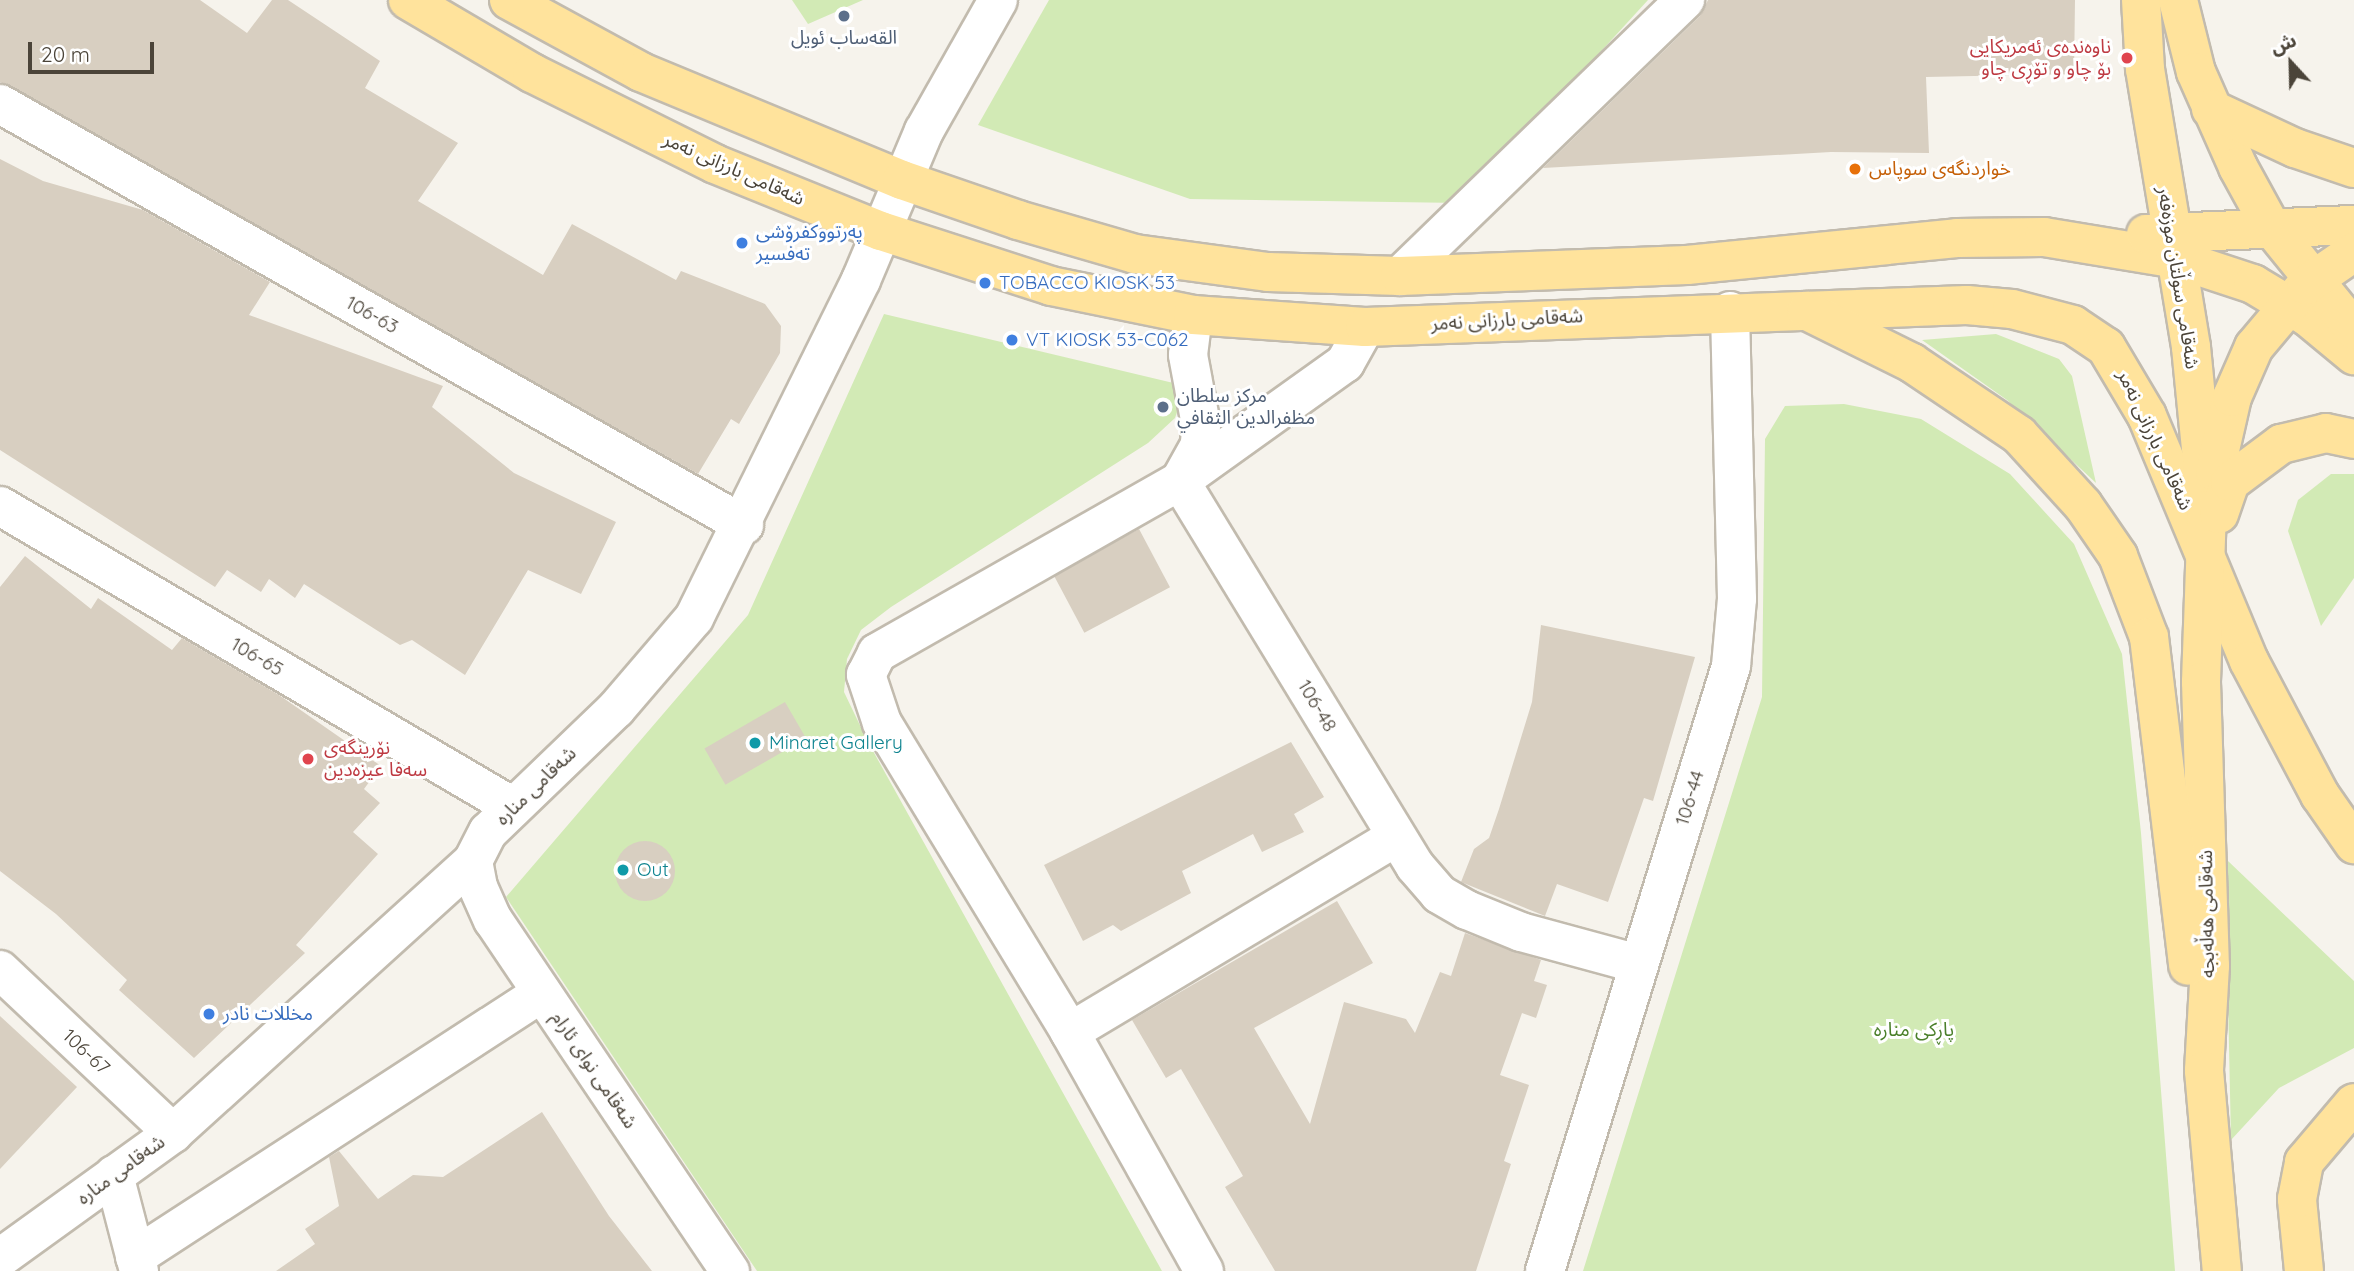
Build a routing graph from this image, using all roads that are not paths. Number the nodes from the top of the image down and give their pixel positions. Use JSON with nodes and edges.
{"nodes":[{"id":1,"x":408,"y":0,"type":"edge"},
{"id":2,"x":509,"y":0,"type":"edge"},
{"id":3,"x":998,"y":0,"type":"edge"},
{"id":4,"x":1685,"y":0,"type":"edge"},
{"id":5,"x":2141,"y":0,"type":"edge"},
{"id":6,"x":2178,"y":0,"type":"edge"},
{"id":7,"x":0,"y":104,"type":"edge"},
{"id":8,"x":2211,"y":109,"type":"junction"},
{"id":9,"x":2354,"y":167,"type":"edge"},
{"id":10,"x":902,"y":180,"type":"junction"},
{"id":11,"x":2354,"y":225,"type":"edge"},
{"id":12,"x":2271,"y":227,"type":"junction"},
{"id":13,"x":881,"y":231,"type":"junction"},
{"id":14,"x":2174,"y":246,"type":"junction"},
{"id":15,"x":2354,"y":252,"type":"edge"},
{"id":16,"x":1400,"y":276,"type":"junction"},
{"id":17,"x":2299,"y":292,"type":"junction"},
{"id":18,"x":1805,"y":310,"type":"junction"},
{"id":19,"x":1730,"y":311,"type":"junction"},
{"id":20,"x":1193,"y":315,"type":"junction"},
{"id":21,"x":1365,"y":327,"type":"junction"},
{"id":22,"x":2354,"y":329,"type":"edge"},
{"id":23,"x":2354,"y":355,"type":"edge"},
{"id":24,"x":2354,"y":439,"type":"edge"},
{"id":25,"x":1180,"y":481,"type":"junction"},
{"id":26,"x":0,"y":506,"type":"edge"},
{"id":27,"x":2207,"y":510,"type":"junction"},
{"id":28,"x":744,"y":525,"type":"junction"},
{"id":29,"x":2208,"y":557,"type":"junction"},
{"id":30,"x":513,"y":807,"type":"junction"},
{"id":31,"x":1396,"y":837,"type":"junction"},
{"id":32,"x":2354,"y":844,"type":"edge"},
{"id":33,"x":473,"y":861,"type":"junction"},
{"id":34,"x":1639,"y":964,"type":"junction"},
{"id":35,"x":0,"y":970,"type":"edge"},
{"id":36,"x":542,"y":993,"type":"junction"},
{"id":37,"x":1070,"y":1032,"type":"junction"},
{"id":38,"x":2203,"y":1071,"type":"junction"},
{"id":39,"x":2354,"y":1103,"type":"edge"},
{"id":40,"x":173,"y":1133,"type":"junction"},
{"id":41,"x":114,"y":1175,"type":"junction"},
{"id":42,"x":0,"y":1258,"type":"edge"},
{"id":43,"x":137,"y":1264,"type":"edge"},
{"id":44,"x":730,"y":1271,"type":"edge"},
{"id":45,"x":1204,"y":1271,"type":"edge"},
{"id":46,"x":1545,"y":1271,"type":"edge"},
{"id":47,"x":2222,"y":1271,"type":"edge"},
{"id":48,"x":2304,"y":1271,"type":"edge"}],
"edges":[{"from":1,"to":13,"type":"main road","name":"شەقامی بارزانی نەمر"},
{"from":2,"to":10,"type":"main road"},
{"from":3,"to":10,"type":"street","name":"شەقامی منارە"},
{"from":4,"to":16,"type":"street"},
{"from":5,"to":14,"type":"main road","name":"شەقامی سوڵتان موزەفەر"},
{"from":6,"to":8,"type":"main road"},
{"from":7,"to":28,"type":"street","name":"106-63"},
{"from":8,"to":9,"type":"main road"},
{"from":8,"to":12,"type":"main road"},
{"from":10,"to":13,"type":"street","name":"شەقامی منارە"},
{"from":10,"to":16,"type":"main road"},
{"from":11,"to":12,"type":"main road"},
{"from":12,"to":14,"type":"main road"},
{"from":12,"to":17,"type":"main road"},
{"from":13,"to":20,"type":"main road","name":"شەقامی بارزانی نەمر"},
{"from":13,"to":28,"type":"street","name":"شەقامی منارە"},
{"from":14,"to":16,"type":"main road"},
{"from":14,"to":17,"type":"main road"},
{"from":14,"to":27,"type":"main road","name":"شەقامی سوڵتان موزەفەر"},
{"from":15,"to":17,"type":"main road"},
{"from":17,"to":22,"type":"main road"},
{"from":17,"to":23,"type":"main road"},
{"from":17,"to":27,"type":"main road"},
{"from":18,"to":19,"type":"main road","name":"شەقامی بارزانی نەمر"},
{"from":18,"to":29,"type":"main road","name":"شەقامی بارزانی نەمر"},
{"from":18,"to":38,"type":"main road"},
{"from":19,"to":21,"type":"main road","name":"شەقامی بارزانی نەمر"},
{"from":19,"to":34,"type":"street","name":"106-44"},
{"from":20,"to":21,"type":"main road","name":"شەقامی بارزانی نەمر"},
{"from":20,"to":25,"type":"street"},
{"from":21,"to":25,"type":"street"},
{"from":24,"to":29,"type":"main road"},
{"from":25,"to":31,"type":"street","name":"106-48"},
{"from":25,"to":37,"type":"street"},
{"from":26,"to":30,"type":"street","name":"106-65"},
{"from":27,"to":29,"type":"main road","name":"شەقامی سوڵتان موزەفەر"},
{"from":28,"to":30,"type":"street","name":"شەقامی منارە"},
{"from":29,"to":32,"type":"main road","name":"شەقامی بارزانی نەمر"},
{"from":29,"to":38,"type":"main road","name":"شەقامی هەڵەبجە"},
{"from":30,"to":33,"type":"street","name":"شەقامی منارە"},
{"from":31,"to":34,"type":"street","name":"106-48"},
{"from":31,"to":37,"type":"street"},
{"from":33,"to":36,"type":"street","name":"شەقامی نوای ئارام"},
{"from":33,"to":40,"type":"street","name":"شەقامی منارە"},
{"from":34,"to":46,"type":"street","name":"106-44"},
{"from":35,"to":40,"type":"street","name":"106-67"},
{"from":36,"to":43,"type":"street"},
{"from":36,"to":44,"type":"street","name":"شەقامی نوای ئارام"},
{"from":37,"to":45,"type":"street"},
{"from":38,"to":47,"type":"main road","name":"شەقامی هەڵەبجە"},
{"from":39,"to":48,"type":"main road"},
{"from":40,"to":41,"type":"street","name":"شەقامی منارە"},
{"from":41,"to":42,"type":"street","name":"شەقامی منارە"},
{"from":41,"to":43,"type":"street"}]}
